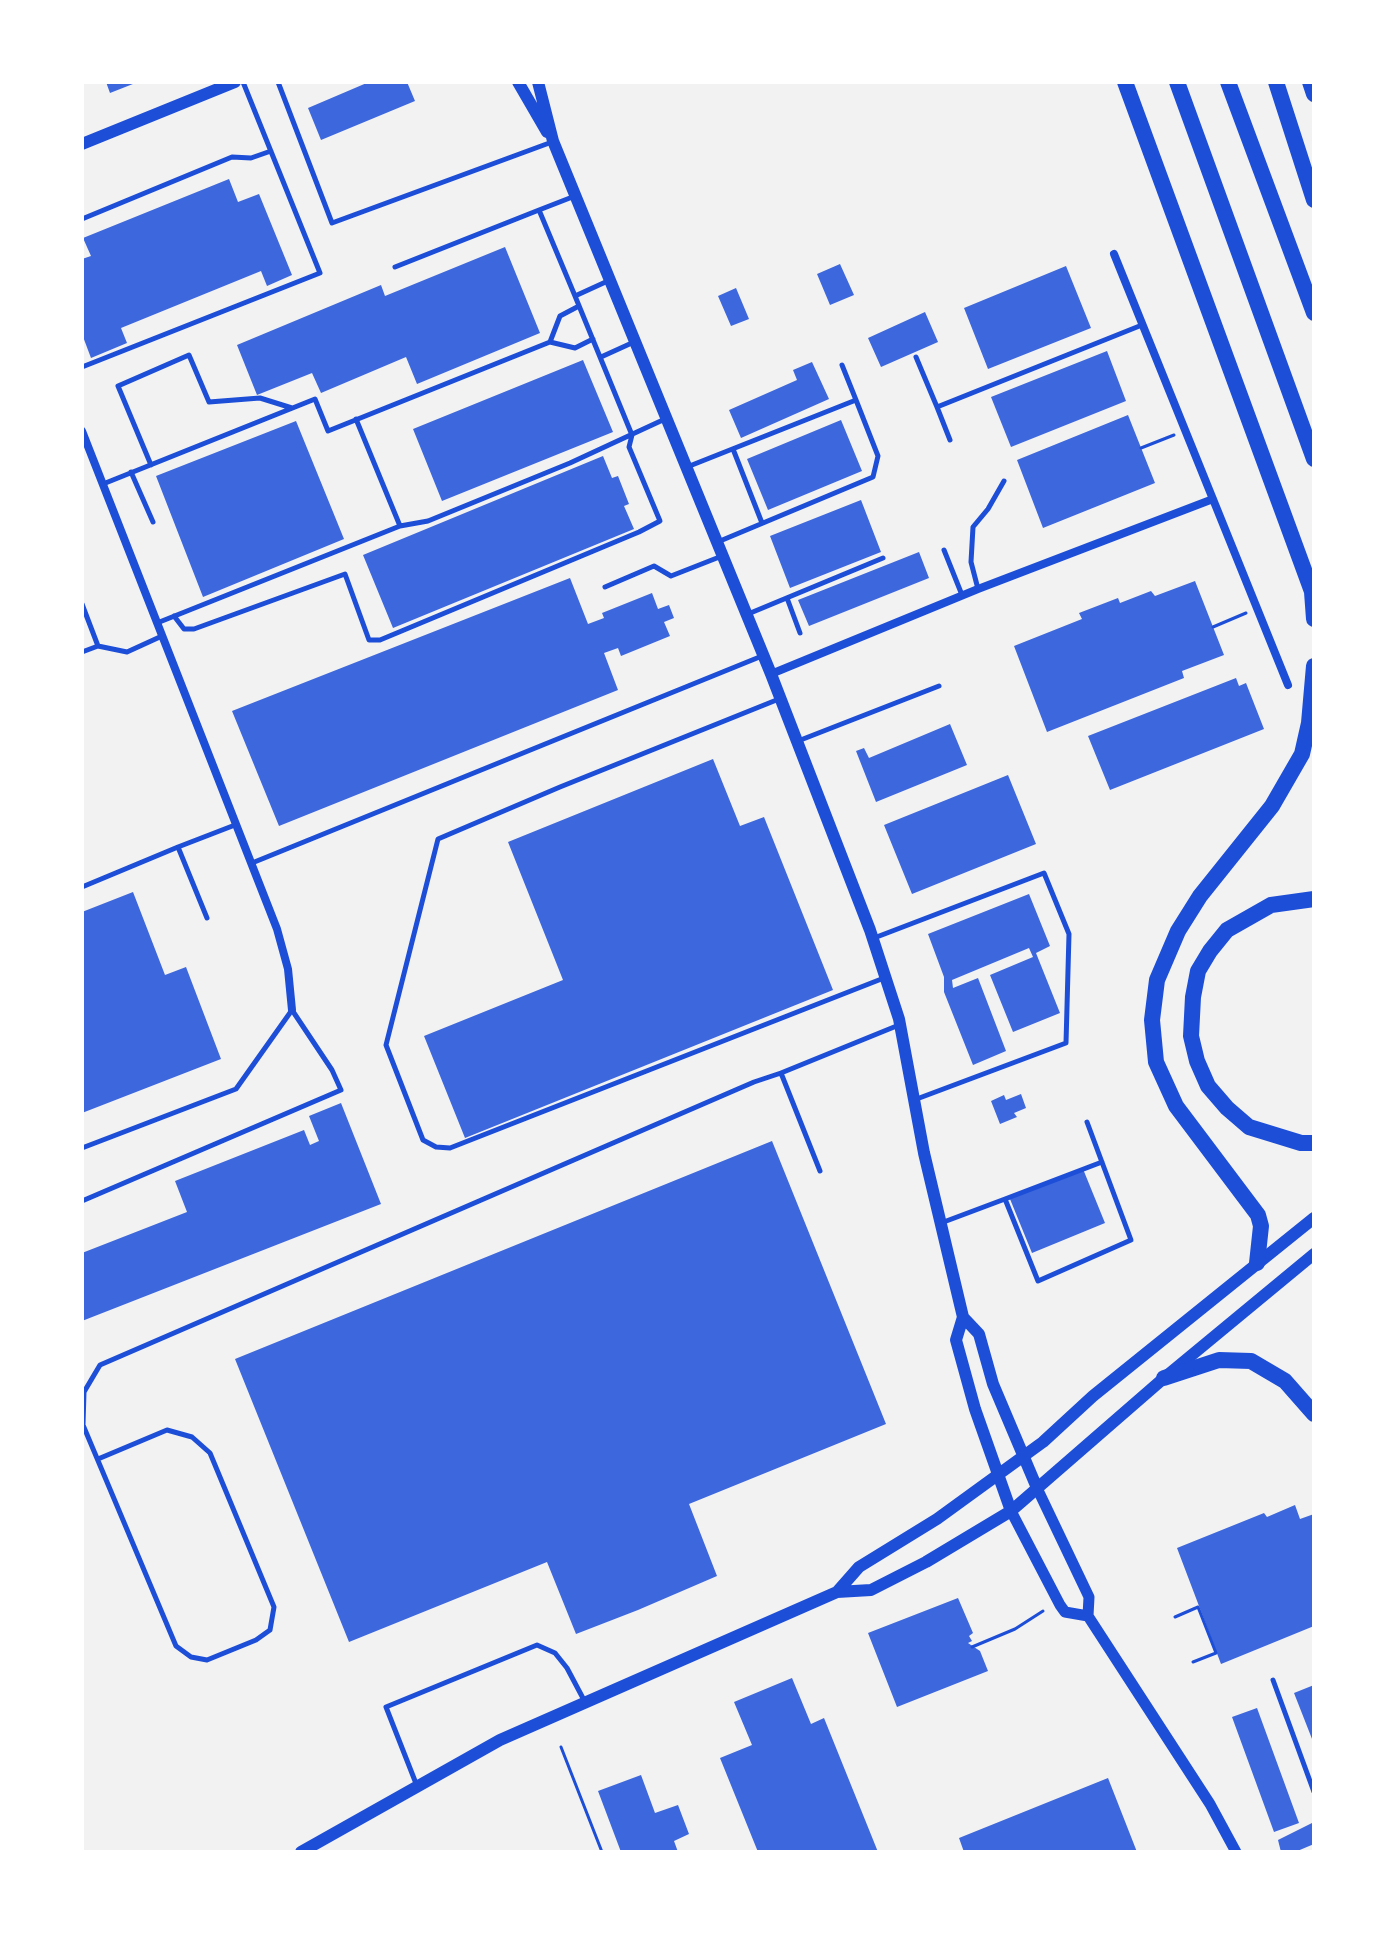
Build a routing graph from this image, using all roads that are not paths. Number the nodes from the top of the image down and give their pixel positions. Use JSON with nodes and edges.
{"nodes":[{"id":1,"x":235,"y":82,"type":"edge"},
{"id":2,"x":243,"y":82,"type":"edge"},
{"id":3,"x":278,"y":82,"type":"edge"},
{"id":4,"x":518,"y":82,"type":"edge"},
{"id":5,"x":538,"y":82,"type":"edge"},
{"id":6,"x":1125,"y":82,"type":"edge"},
{"id":7,"x":1177,"y":82,"type":"edge"},
{"id":8,"x":1228,"y":82,"type":"edge"},
{"id":9,"x":1276,"y":82,"type":"edge"},
{"id":10,"x":1310,"y":82,"type":"edge"},
{"id":11,"x":1314,"y":94,"type":"edge"},
{"id":12,"x":553,"y":141,"type":"junction"},
{"id":13,"x":82,"y":144,"type":"edge"},
{"id":14,"x":271,"y":151,"type":"junction"},
{"id":15,"x":576,"y":195,"type":"junction"},
{"id":16,"x":1314,"y":200,"type":"edge"},
{"id":17,"x":539,"y":210,"type":"junction"},
{"id":18,"x":82,"y":219,"type":"edge"},
{"id":19,"x":1114,"y":254,"type":"dead end"},
{"id":20,"x":395,"y":267,"type":"dead end"},
{"id":21,"x":610,"y":280,"type":"junction"},
{"id":22,"x":575,"y":296,"type":"junction"},
{"id":23,"x":579,"y":306,"type":"junction"},
{"id":24,"x":1314,"y":313,"type":"edge"},
{"id":25,"x":1143,"y":324,"type":"junction"},
{"id":26,"x":593,"y":339,"type":"junction"},
{"id":27,"x":635,"y":341,"type":"junction"},
{"id":28,"x":550,"y":342,"type":"junction"},
{"id":29,"x":601,"y":357,"type":"junction"},
{"id":30,"x":916,"y":357,"type":"dead end"},
{"id":31,"x":842,"y":365,"type":"dead end"},
{"id":32,"x":82,"y":367,"type":"edge"},
{"id":33,"x":856,"y":400,"type":"junction"},
{"id":34,"x":937,"y":407,"type":"junction"},
{"id":35,"x":293,"y":408,"type":"junction"},
{"id":36,"x":356,"y":419,"type":"junction"},
{"id":37,"x":666,"y":419,"type":"junction"},
{"id":38,"x":82,"y":431,"type":"edge"},
{"id":39,"x":632,"y":435,"type":"junction"},
{"id":40,"x":950,"y":440,"type":"dead end"},
{"id":41,"x":733,"y":449,"type":"junction"},
{"id":42,"x":1314,"y":459,"type":"edge"},
{"id":43,"x":151,"y":465,"type":"junction"},
{"id":44,"x":686,"y":468,"type":"junction"},
{"id":45,"x":131,"y":472,"type":"junction"},
{"id":46,"x":1004,"y":481,"type":"dead end"},
{"id":47,"x":103,"y":484,"type":"junction"},
{"id":48,"x":1213,"y":499,"type":"junction"},
{"id":49,"x":153,"y":522,"type":"dead end"},
{"id":50,"x":762,"y":523,"type":"junction"},
{"id":51,"x":400,"y":526,"type":"junction"},
{"id":52,"x":717,"y":542,"type":"junction"},
{"id":53,"x":944,"y":550,"type":"dead end"},
{"id":54,"x":723,"y":556,"type":"junction"},
{"id":55,"x":883,"y":558,"type":"dead end"},
{"id":56,"x":605,"y":587,"type":"dead end"},
{"id":57,"x":978,"y":589,"type":"junction"},
{"id":58,"x":1313,"y":594,"type":"edge"},
{"id":59,"x":962,"y":595,"type":"junction"},
{"id":60,"x":787,"y":598,"type":"junction"},
{"id":61,"x":82,"y":604,"type":"edge"},
{"id":62,"x":747,"y":615,"type":"junction"},
{"id":63,"x":174,"y":616,"type":"junction"},
{"id":64,"x":1314,"y":619,"type":"edge"},
{"id":65,"x":157,"y":623,"type":"junction"},
{"id":66,"x":800,"y":633,"type":"dead end"},
{"id":67,"x":162,"y":636,"type":"junction"},
{"id":68,"x":98,"y":646,"type":"junction"},
{"id":69,"x":82,"y":652,"type":"edge"},
{"id":70,"x":763,"y":656,"type":"junction"},
{"id":71,"x":1314,"y":666,"type":"edge"},
{"id":72,"x":771,"y":674,"type":"junction"},
{"id":73,"x":1288,"y":685,"type":"dead end"},
{"id":74,"x":939,"y":686,"type":"dead end"},
{"id":75,"x":780,"y":699,"type":"junction"},
{"id":76,"x":797,"y":741,"type":"junction"},
{"id":77,"x":236,"y":825,"type":"junction"},
{"id":78,"x":178,"y":847,"type":"junction"},
{"id":79,"x":252,"y":863,"type":"junction"},
{"id":80,"x":82,"y":887,"type":"edge"},
{"id":81,"x":1314,"y":899,"type":"edge"},
{"id":82,"x":207,"y":918,"type":"dead end"},
{"id":83,"x":873,"y":938,"type":"junction"},
{"id":84,"x":886,"y":977,"type":"junction"},
{"id":85,"x":292,"y":1010,"type":"junction"},
{"id":86,"x":900,"y":1025,"type":"junction"},
{"id":87,"x":781,"y":1073,"type":"junction"},
{"id":88,"x":914,"y":1100,"type":"junction"},
{"id":89,"x":1087,"y":1122,"type":"dead end"},
{"id":90,"x":1314,"y":1143,"type":"edge"},
{"id":91,"x":82,"y":1148,"type":"edge"},
{"id":92,"x":1102,"y":1162,"type":"junction"},
{"id":93,"x":820,"y":1171,"type":"dead end"},
{"id":94,"x":1005,"y":1199,"type":"junction"},
{"id":95,"x":82,"y":1201,"type":"edge"},
{"id":96,"x":1314,"y":1218,"type":"edge"},
{"id":97,"x":940,"y":1224,"type":"junction"},
{"id":98,"x":1314,"y":1254,"type":"edge"},
{"id":99,"x":1257,"y":1263,"type":"junction"},
{"id":100,"x":963,"y":1317,"type":"junction"},
{"id":101,"x":1164,"y":1378,"type":"junction"},
{"id":102,"x":1314,"y":1414,"type":"edge"},
{"id":103,"x":1022,"y":1457,"type":"junction"},
{"id":104,"x":98,"y":1459,"type":"junction"},
{"id":105,"x":998,"y":1476,"type":"junction"},
{"id":106,"x":1037,"y":1488,"type":"junction"},
{"id":107,"x":1011,"y":1511,"type":"junction"},
{"id":108,"x":837,"y":1592,"type":"junction"},
{"id":109,"x":1088,"y":1616,"type":"junction"},
{"id":110,"x":1273,"y":1680,"type":"dead end"},
{"id":111,"x":585,"y":1703,"type":"junction"},
{"id":112,"x":418,"y":1787,"type":"junction"},
{"id":113,"x":1314,"y":1792,"type":"edge"},
{"id":114,"x":301,"y":1852,"type":"edge"},
{"id":115,"x":1236,"y":1852,"type":"edge"}],
"edges":[{"from":1,"to":13,"type":"main road"},
{"from":2,"to":14,"type":"lane"},
{"from":3,"to":12,"type":"lane"},
{"from":4,"to":12,"type":"main road"},
{"from":5,"to":12,"type":"main road"},
{"from":6,"to":58,"type":"highway"},
{"from":7,"to":42,"type":"highway"},
{"from":8,"to":24,"type":"highway"},
{"from":9,"to":16,"type":"highway"},
{"from":10,"to":11,"type":"highway"},
{"from":12,"to":15,"type":"main road"},
{"from":14,"to":18,"type":"lane"},
{"from":14,"to":32,"type":"lane"},
{"from":15,"to":17,"type":"lane"},
{"from":15,"to":21,"type":"main road"},
{"from":17,"to":20,"type":"lane"},
{"from":17,"to":22,"type":"lane"},
{"from":19,"to":25,"type":"street"},
{"from":21,"to":22,"type":"lane"},
{"from":21,"to":27,"type":"main road"},
{"from":22,"to":23,"type":"lane"},
{"from":23,"to":26,"type":"lane"},
{"from":23,"to":28,"type":"lane"},
{"from":25,"to":34,"type":"lane"},
{"from":25,"to":48,"type":"street"},
{"from":26,"to":28,"type":"lane"},
{"from":26,"to":29,"type":"lane"},
{"from":27,"to":29,"type":"lane"},
{"from":27,"to":37,"type":"main road"},
{"from":28,"to":36,"type":"lane"},
{"from":29,"to":39,"type":"lane"},
{"from":30,"to":34,"type":"lane"},
{"from":31,"to":33,"type":"lane"},
{"from":33,"to":41,"type":"lane"},
{"from":33,"to":50,"type":"lane"},
{"from":34,"to":40,"type":"lane"},
{"from":35,"to":36,"type":"lane"},
{"from":35,"to":43,"type":"lane"},
{"from":35,"to":43,"type":"lane"},
{"from":36,"to":51,"type":"lane"},
{"from":37,"to":39,"type":"lane"},
{"from":37,"to":44,"type":"main road"},
{"from":38,"to":47,"type":"street"},
{"from":39,"to":51,"type":"lane"},
{"from":39,"to":63,"type":"lane"},
{"from":41,"to":44,"type":"lane"},
{"from":41,"to":50,"type":"lane"},
{"from":43,"to":45,"type":"lane"},
{"from":44,"to":52,"type":"main road"},
{"from":45,"to":47,"type":"lane"},
{"from":45,"to":49,"type":"lane"},
{"from":46,"to":57,"type":"lane"},
{"from":47,"to":65,"type":"street"},
{"from":48,"to":57,"type":"street"},
{"from":48,"to":73,"type":"street"},
{"from":50,"to":52,"type":"lane"},
{"from":51,"to":63,"type":"lane"},
{"from":52,"to":54,"type":"main road"},
{"from":53,"to":59,"type":"lane"},
{"from":54,"to":56,"type":"lane"},
{"from":54,"to":62,"type":"main road"},
{"from":55,"to":60,"type":"lane"},
{"from":57,"to":59,"type":"street"},
{"from":58,"to":64,"type":"highway"},
{"from":59,"to":72,"type":"street"},
{"from":60,"to":62,"type":"lane"},
{"from":60,"to":66,"type":"lane"},
{"from":61,"to":68,"type":"lane"},
{"from":62,"to":70,"type":"main road"},
{"from":63,"to":65,"type":"lane"},
{"from":65,"to":67,"type":"street"},
{"from":67,"to":68,"type":"lane"},
{"from":67,"to":77,"type":"street"},
{"from":68,"to":69,"type":"lane"},
{"from":70,"to":72,"type":"main road"},
{"from":70,"to":79,"type":"lane"},
{"from":71,"to":99,"type":"highway"},
{"from":72,"to":75,"type":"main road"},
{"from":74,"to":76,"type":"lane"},
{"from":75,"to":76,"type":"main road"},
{"from":75,"to":84,"type":"lane"},
{"from":76,"to":83,"type":"main road"},
{"from":77,"to":78,"type":"lane"},
{"from":77,"to":79,"type":"street"},
{"from":78,"to":80,"type":"lane"},
{"from":78,"to":82,"type":"lane"},
{"from":79,"to":85,"type":"street"},
{"from":81,"to":90,"type":"highway"},
{"from":83,"to":84,"type":"main road"},
{"from":83,"to":88,"type":"lane"},
{"from":84,"to":86,"type":"main road"},
{"from":85,"to":91,"type":"lane"},
{"from":85,"to":95,"type":"lane"},
{"from":86,"to":87,"type":"lane"},
{"from":86,"to":88,"type":"main road"},
{"from":87,"to":93,"type":"lane"},
{"from":87,"to":104,"type":"lane"},
{"from":88,"to":97,"type":"main road"},
{"from":89,"to":92,"type":"lane"},
{"from":92,"to":94,"type":"lane"},
{"from":92,"to":94,"type":"lane"},
{"from":94,"to":97,"type":"lane"},
{"from":96,"to":99,"type":"main road"},
{"from":97,"to":100,"type":"main road"},
{"from":98,"to":101,"type":"main road"},
{"from":99,"to":103,"type":"main road"},
{"from":100,"to":103,"type":"main road"},
{"from":100,"to":105,"type":"main road"},
{"from":101,"to":102,"type":"highway"},
{"from":101,"to":106,"type":"main road"},
{"from":103,"to":105,"type":"main road"},
{"from":103,"to":106,"type":"main road"},
{"from":104,"to":104,"type":"lane"},
{"from":105,"to":107,"type":"main road"},
{"from":105,"to":108,"type":"main road"},
{"from":106,"to":107,"type":"main road"},
{"from":106,"to":109,"type":"street"},
{"from":107,"to":108,"type":"main road"},
{"from":107,"to":109,"type":"street"},
{"from":108,"to":111,"type":"main road"},
{"from":109,"to":115,"type":"street"},
{"from":110,"to":113,"type":"lane"},
{"from":111,"to":112,"type":"main road"},
{"from":111,"to":112,"type":"lane"},
{"from":112,"to":114,"type":"main road"}]}
